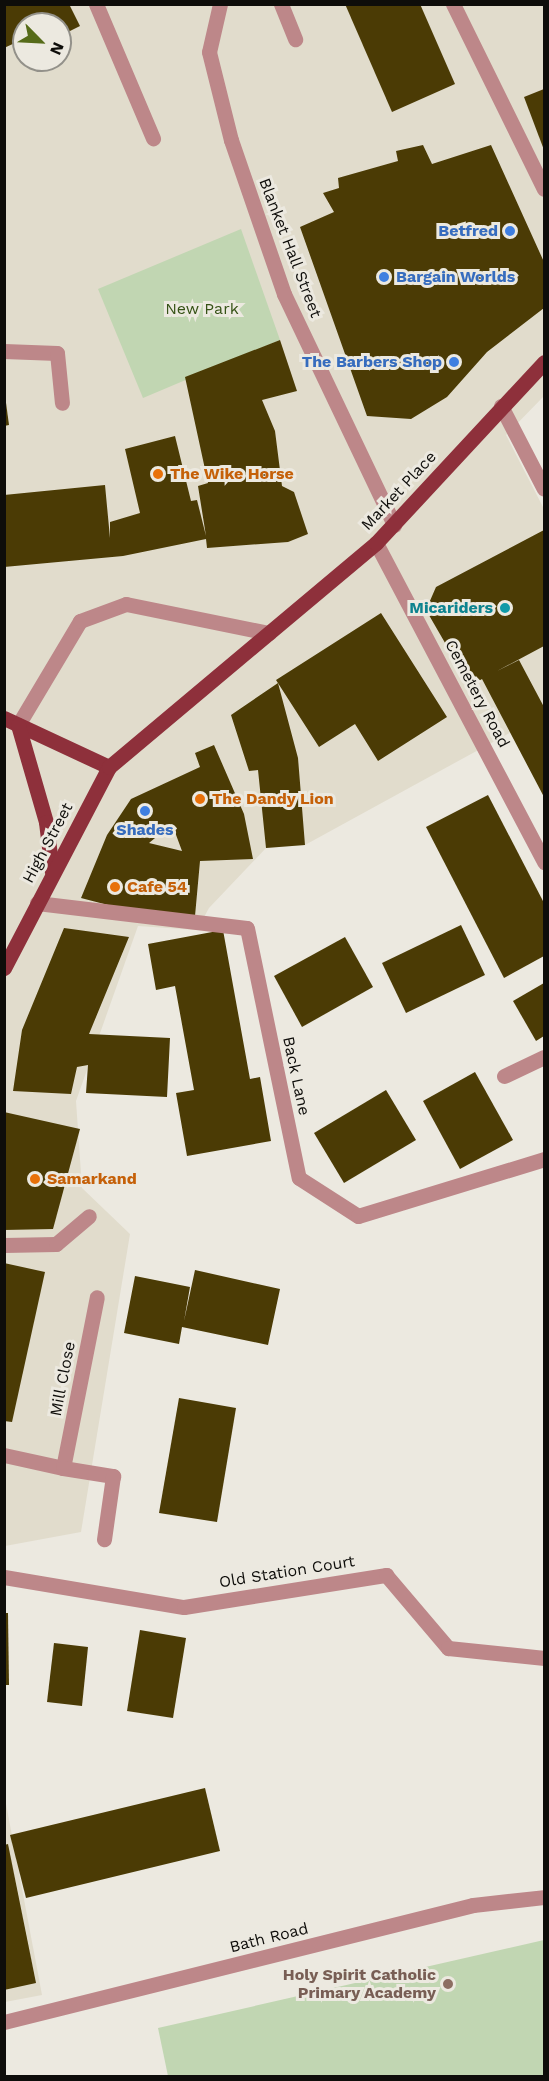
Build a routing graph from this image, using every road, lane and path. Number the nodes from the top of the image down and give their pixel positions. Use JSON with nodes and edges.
{"nodes":[{"id":1,"x":96,"y":4,"type":"edge"},
{"id":2,"x":220,"y":4,"type":"edge"},
{"id":3,"x":281,"y":4,"type":"edge"},
{"id":4,"x":453,"y":4,"type":"edge"},
{"id":5,"x":295,"y":39,"type":"dead end"},
{"id":6,"x":153,"y":138,"type":"dead end"},
{"id":7,"x":544,"y":189,"type":"edge"},
{"id":8,"x":4,"y":351,"type":"edge"},
{"id":9,"x":544,"y":362,"type":"edge"},
{"id":10,"x":62,"y":403,"type":"dead end"},
{"id":11,"x":501,"y":406,"type":"junction"},
{"id":12,"x":544,"y":489,"type":"edge"},
{"id":13,"x":394,"y":525,"type":"junction"},
{"id":14,"x":376,"y":543,"type":"junction"},
{"id":15,"x":269,"y":633,"type":"junction"},
{"id":16,"x":11,"y":722,"type":"edge"},
{"id":17,"x":109,"y":767,"type":"junction"},
{"id":18,"x":544,"y":862,"type":"edge"},
{"id":19,"x":52,"y":872,"type":"junction"},
{"id":20,"x":37,"y":903,"type":"junction"},
{"id":21,"x":4,"y":968,"type":"edge"},
{"id":22,"x":544,"y":1057,"type":"edge"},
{"id":23,"x":504,"y":1076,"type":"dead end"},
{"id":24,"x":544,"y":1159,"type":"edge"},
{"id":25,"x":89,"y":1216,"type":"dead end"},
{"id":26,"x":4,"y":1245,"type":"edge"},
{"id":27,"x":97,"y":1297,"type":"dead end"},
{"id":28,"x":4,"y":1455,"type":"edge"},
{"id":29,"x":63,"y":1468,"type":"junction"},
{"id":30,"x":104,"y":1539,"type":"dead end"},
{"id":31,"x":4,"y":1577,"type":"edge"},
{"id":32,"x":544,"y":1658,"type":"edge"},
{"id":33,"x":544,"y":1898,"type":"edge"},
{"id":34,"x":4,"y":2022,"type":"edge"}],
"edges":[{"from":1,"to":6,"type":"street"},
{"from":2,"to":13,"type":"street","name":"Blanket Hall Street"},
{"from":3,"to":5,"type":"street"},
{"from":4,"to":7,"type":"street"},
{"from":8,"to":10,"type":"street"},
{"from":9,"to":11,"type":"main road","name":"Market Place"},
{"from":11,"to":12,"type":"street"},
{"from":11,"to":13,"type":"main road","name":"Market Place"},
{"from":13,"to":14,"type":"main road","name":"Market Place"},
{"from":14,"to":15,"type":"main road","name":"Market Place"},
{"from":14,"to":18,"type":"street","name":"Cemetery Road"},
{"from":15,"to":16,"type":"street"},
{"from":15,"to":17,"type":"main road","name":"Market Place"},
{"from":16,"to":17,"type":"main road"},
{"from":16,"to":19,"type":"main road"},
{"from":17,"to":19,"type":"main road","name":"High Street"},
{"from":19,"to":20,"type":"main road","name":"High Street"},
{"from":20,"to":21,"type":"main road","name":"High Street"},
{"from":20,"to":24,"type":"street","name":"Back Lane"},
{"from":22,"to":23,"type":"street"},
{"from":25,"to":26,"type":"street"},
{"from":27,"to":29,"type":"street","name":"Mill Close"},
{"from":28,"to":29,"type":"street"},
{"from":29,"to":30,"type":"street"},
{"from":31,"to":32,"type":"street","name":"Old Station Court"},
{"from":33,"to":34,"type":"street","name":"Bath Road"}]}
